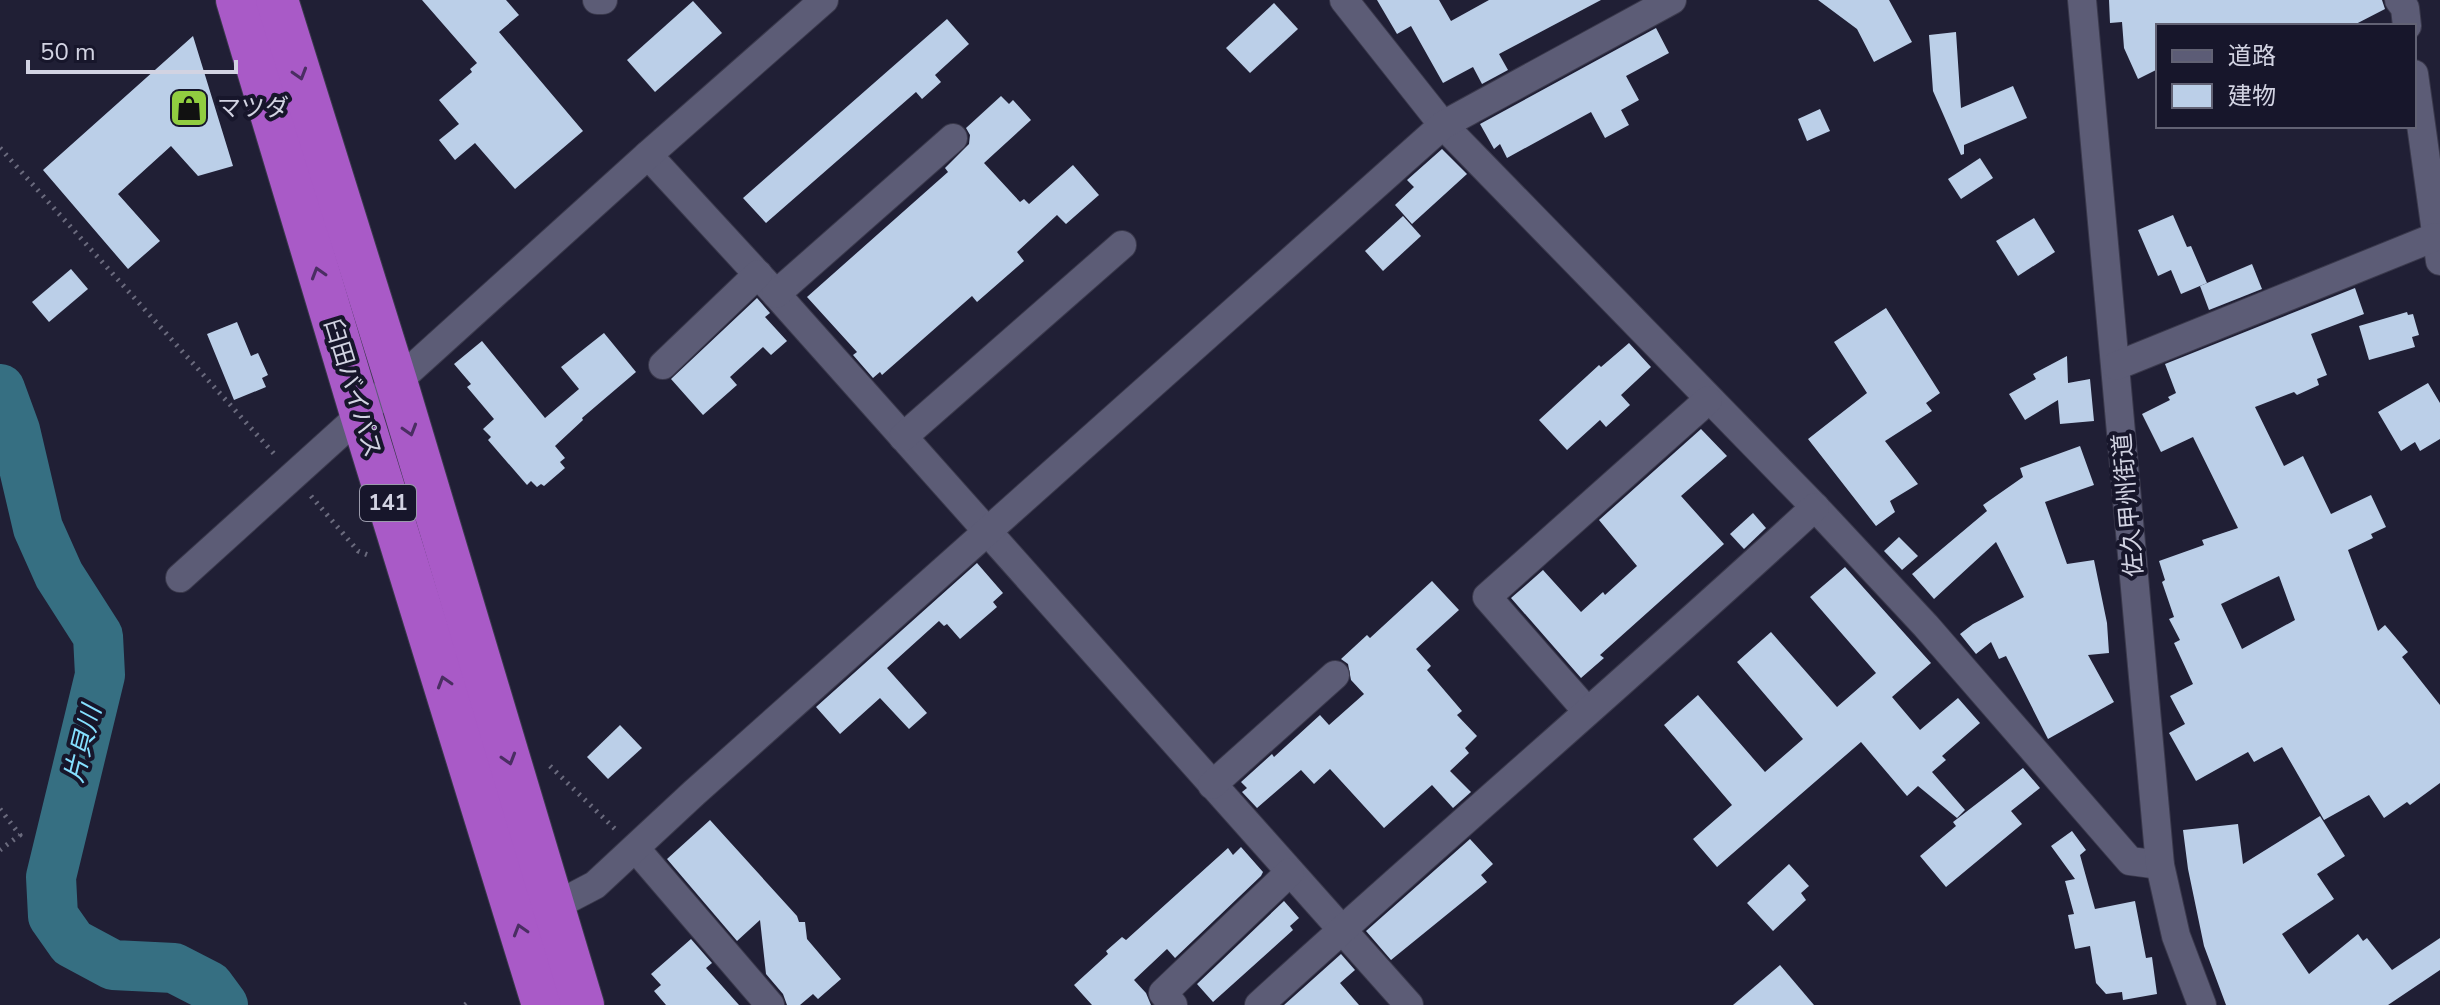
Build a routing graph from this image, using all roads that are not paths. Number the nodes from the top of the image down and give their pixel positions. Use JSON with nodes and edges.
{"nodes":[{"id":1,"x":237,"y":0,"type":"edge"},
{"id":2,"x":277,"y":0,"type":"edge"},
{"id":3,"x":824,"y":0,"type":"edge"},
{"id":4,"x":1344,"y":0,"type":"edge"},
{"id":5,"x":1672,"y":0,"type":"edge"},
{"id":6,"x":2082,"y":0,"type":"edge"},
{"id":7,"x":2399,"y":0,"type":"edge"},
{"id":8,"x":2407,"y":24,"type":"edge"},
{"id":9,"x":2416,"y":84,"type":"edge"},
{"id":10,"x":1443,"y":125,"type":"junction"},
{"id":11,"x":953,"y":138,"type":"dead end"},
{"id":12,"x":648,"y":155,"type":"junction"},
{"id":13,"x":2434,"y":169,"type":"edge"},
{"id":14,"x":1122,"y":245,"type":"dead end"},
{"id":15,"x":2438,"y":249,"type":"edge"},
{"id":16,"x":767,"y":284,"type":"junction"},
{"id":17,"x":663,"y":365,"type":"dead end"},
{"id":18,"x":2116,"y":366,"type":"junction"},
{"id":19,"x":396,"y":381,"type":"junction"},
{"id":20,"x":1708,"y":400,"type":"junction"},
{"id":21,"x":361,"y":414,"type":"junction"},
{"id":22,"x":903,"y":437,"type":"junction"},
{"id":23,"x":1815,"y":507,"type":"junction"},
{"id":24,"x":988,"y":532,"type":"junction"},
{"id":25,"x":180,"y":578,"type":"dead end"},
{"id":26,"x":1335,"y":675,"type":"dead end"},
{"id":27,"x":1587,"y":711,"type":"junction"},
{"id":28,"x":1212,"y":785,"type":"junction"},
{"id":29,"x":636,"y":849,"type":"junction"},
{"id":30,"x":2160,"y":865,"type":"junction"},
{"id":31,"x":1290,"y":872,"type":"junction"},
{"id":32,"x":553,"y":907,"type":"junction"},
{"id":33,"x":1342,"y":930,"type":"junction"},
{"id":34,"x":543,"y":1005,"type":"edge"},
{"id":35,"x":583,"y":1005,"type":"edge"},
{"id":36,"x":770,"y":1005,"type":"edge"},
{"id":37,"x":1173,"y":1005,"type":"edge"},
{"id":38,"x":1259,"y":1005,"type":"edge"},
{"id":39,"x":1409,"y":1005,"type":"edge"},
{"id":40,"x":2202,"y":1005,"type":"edge"}],
"edges":[{"from":21,"to":1,"type":"highway","name":"臼田バイパス","number":"141","one_way":true},
{"from":2,"to":19,"type":"highway","name":"臼田バイパス","number":"141","one_way":true},
{"from":3,"to":12,"type":"street"},
{"from":4,"to":10,"type":"street"},
{"from":5,"to":10,"type":"street"},
{"from":6,"to":18,"type":"street","name":"佐久甲州街道"},
{"from":7,"to":8,"type":"street"},
{"from":9,"to":13,"type":"street"},
{"from":10,"to":20,"type":"street"},
{"from":10,"to":24,"type":"street"},
{"from":11,"to":16,"type":"street"},
{"from":12,"to":16,"type":"street"},
{"from":12,"to":19,"type":"street"},
{"from":13,"to":15,"type":"street"},
{"from":14,"to":22,"type":"street"},
{"from":15,"to":18,"type":"street"},
{"from":16,"to":17,"type":"street"},
{"from":16,"to":22,"type":"street"},
{"from":18,"to":30,"type":"street","name":"佐久甲州街道"},
{"from":19,"to":21,"type":"street"},
{"from":19,"to":32,"type":"highway","name":"臼田バイパス","number":"141","one_way":true},
{"from":20,"to":23,"type":"street"},
{"from":20,"to":27,"type":"street"},
{"from":21,"to":25,"type":"street"},
{"from":34,"to":21,"type":"highway","name":"臼田バイパス","number":"141","one_way":true},
{"from":22,"to":24,"type":"street"},
{"from":23,"to":27,"type":"street"},
{"from":23,"to":30,"type":"street"},
{"from":24,"to":28,"type":"street"},
{"from":24,"to":29,"type":"street"},
{"from":26,"to":28,"type":"street"},
{"from":27,"to":33,"type":"street"},
{"from":28,"to":31,"type":"street"},
{"from":29,"to":32,"type":"street"},
{"from":29,"to":36,"type":"street"},
{"from":30,"to":40,"type":"street","name":"佐久甲州街道"},
{"from":31,"to":33,"type":"street"},
{"from":31,"to":37,"type":"street"},
{"from":32,"to":35,"type":"highway","name":"臼田バイパス","number":"141"},
{"from":33,"to":38,"type":"street"},
{"from":33,"to":39,"type":"street"}]}
